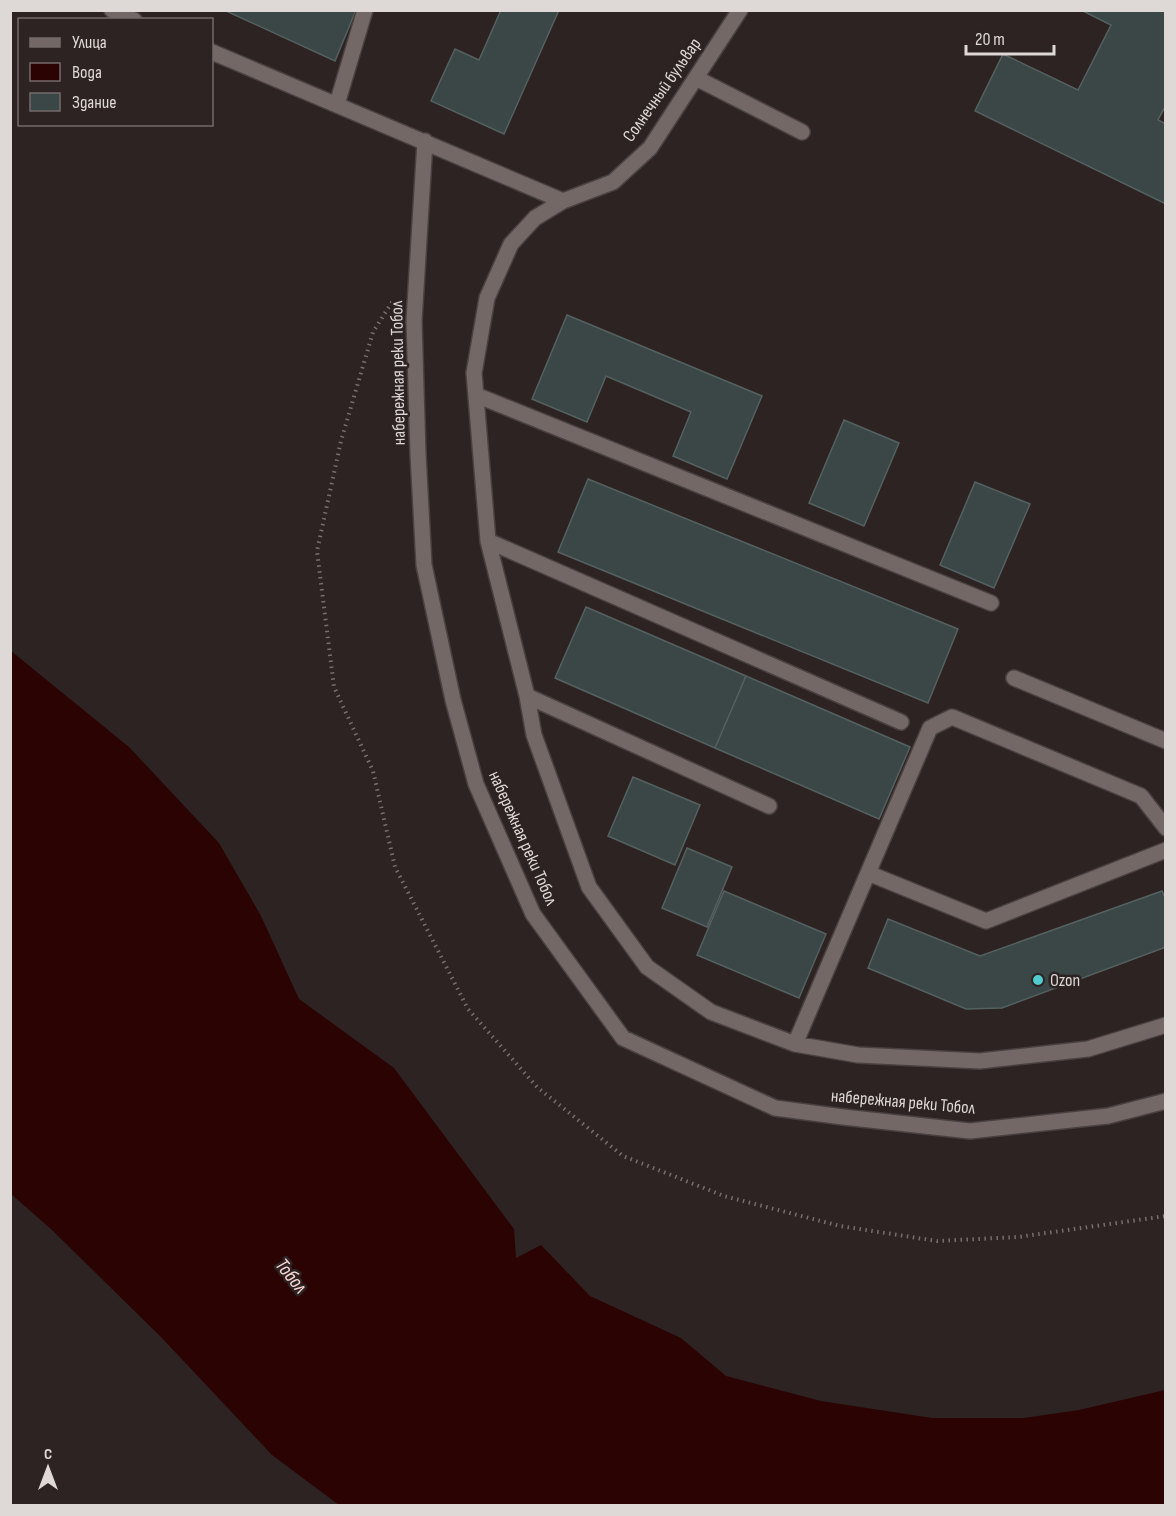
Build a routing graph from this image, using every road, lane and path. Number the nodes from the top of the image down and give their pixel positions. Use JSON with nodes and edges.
{"nodes":[{"id":1,"x":112,"y":10,"type":"edge"},
{"id":2,"x":365,"y":10,"type":"edge"},
{"id":3,"x":740,"y":10,"type":"edge"},
{"id":4,"x":130,"y":18,"type":"edge"},
{"id":5,"x":213,"y":52,"type":"edge"},
{"id":6,"x":696,"y":78,"type":"junction"},
{"id":7,"x":337,"y":104,"type":"junction"},
{"id":8,"x":802,"y":132,"type":"dead end"},
{"id":9,"x":425,"y":141,"type":"junction"},
{"id":10,"x":563,"y":201,"type":"junction"},
{"id":11,"x":476,"y":395,"type":"junction"},
{"id":12,"x":488,"y":542,"type":"junction"},
{"id":13,"x":991,"y":603,"type":"dead end"},
{"id":14,"x":1014,"y":678,"type":"dead end"},
{"id":15,"x":527,"y":696,"type":"junction"},
{"id":16,"x":901,"y":722,"type":"dead end"},
{"id":17,"x":1166,"y":741,"type":"edge"},
{"id":18,"x":769,"y":806,"type":"dead end"},
{"id":19,"x":1166,"y":828,"type":"edge"},
{"id":20,"x":1166,"y":850,"type":"edge"},
{"id":21,"x":868,"y":873,"type":"junction"},
{"id":22,"x":1166,"y":1025,"type":"edge"},
{"id":23,"x":795,"y":1044,"type":"junction"},
{"id":24,"x":1166,"y":1101,"type":"edge"}],
"edges":[{"from":1,"to":4,"type":"street"},
{"from":2,"to":7,"type":"street"},
{"from":3,"to":6,"type":"street","name":"Солнечный бульвар"},
{"from":5,"to":7,"type":"street"},
{"from":6,"to":8,"type":"street"},
{"from":6,"to":10,"type":"street","name":"Солнечный бульвар"},
{"from":7,"to":9,"type":"street"},
{"from":9,"to":10,"type":"street"},
{"from":9,"to":24,"type":"street","name":"набережная реки Тобол"},
{"from":10,"to":11,"type":"street","name":"Солнечный бульвар"},
{"from":11,"to":12,"type":"street","name":"Солнечный бульвар"},
{"from":11,"to":13,"type":"street"},
{"from":12,"to":15,"type":"street","name":"Солнечный бульвар"},
{"from":12,"to":16,"type":"street"},
{"from":14,"to":17,"type":"street"},
{"from":15,"to":18,"type":"street"},
{"from":15,"to":23,"type":"street","name":"Солнечный бульвар"},
{"from":19,"to":21,"type":"street"},
{"from":20,"to":21,"type":"street"},
{"from":21,"to":23,"type":"street"},
{"from":22,"to":23,"type":"street","name":"Солнечный бульвар"}]}
